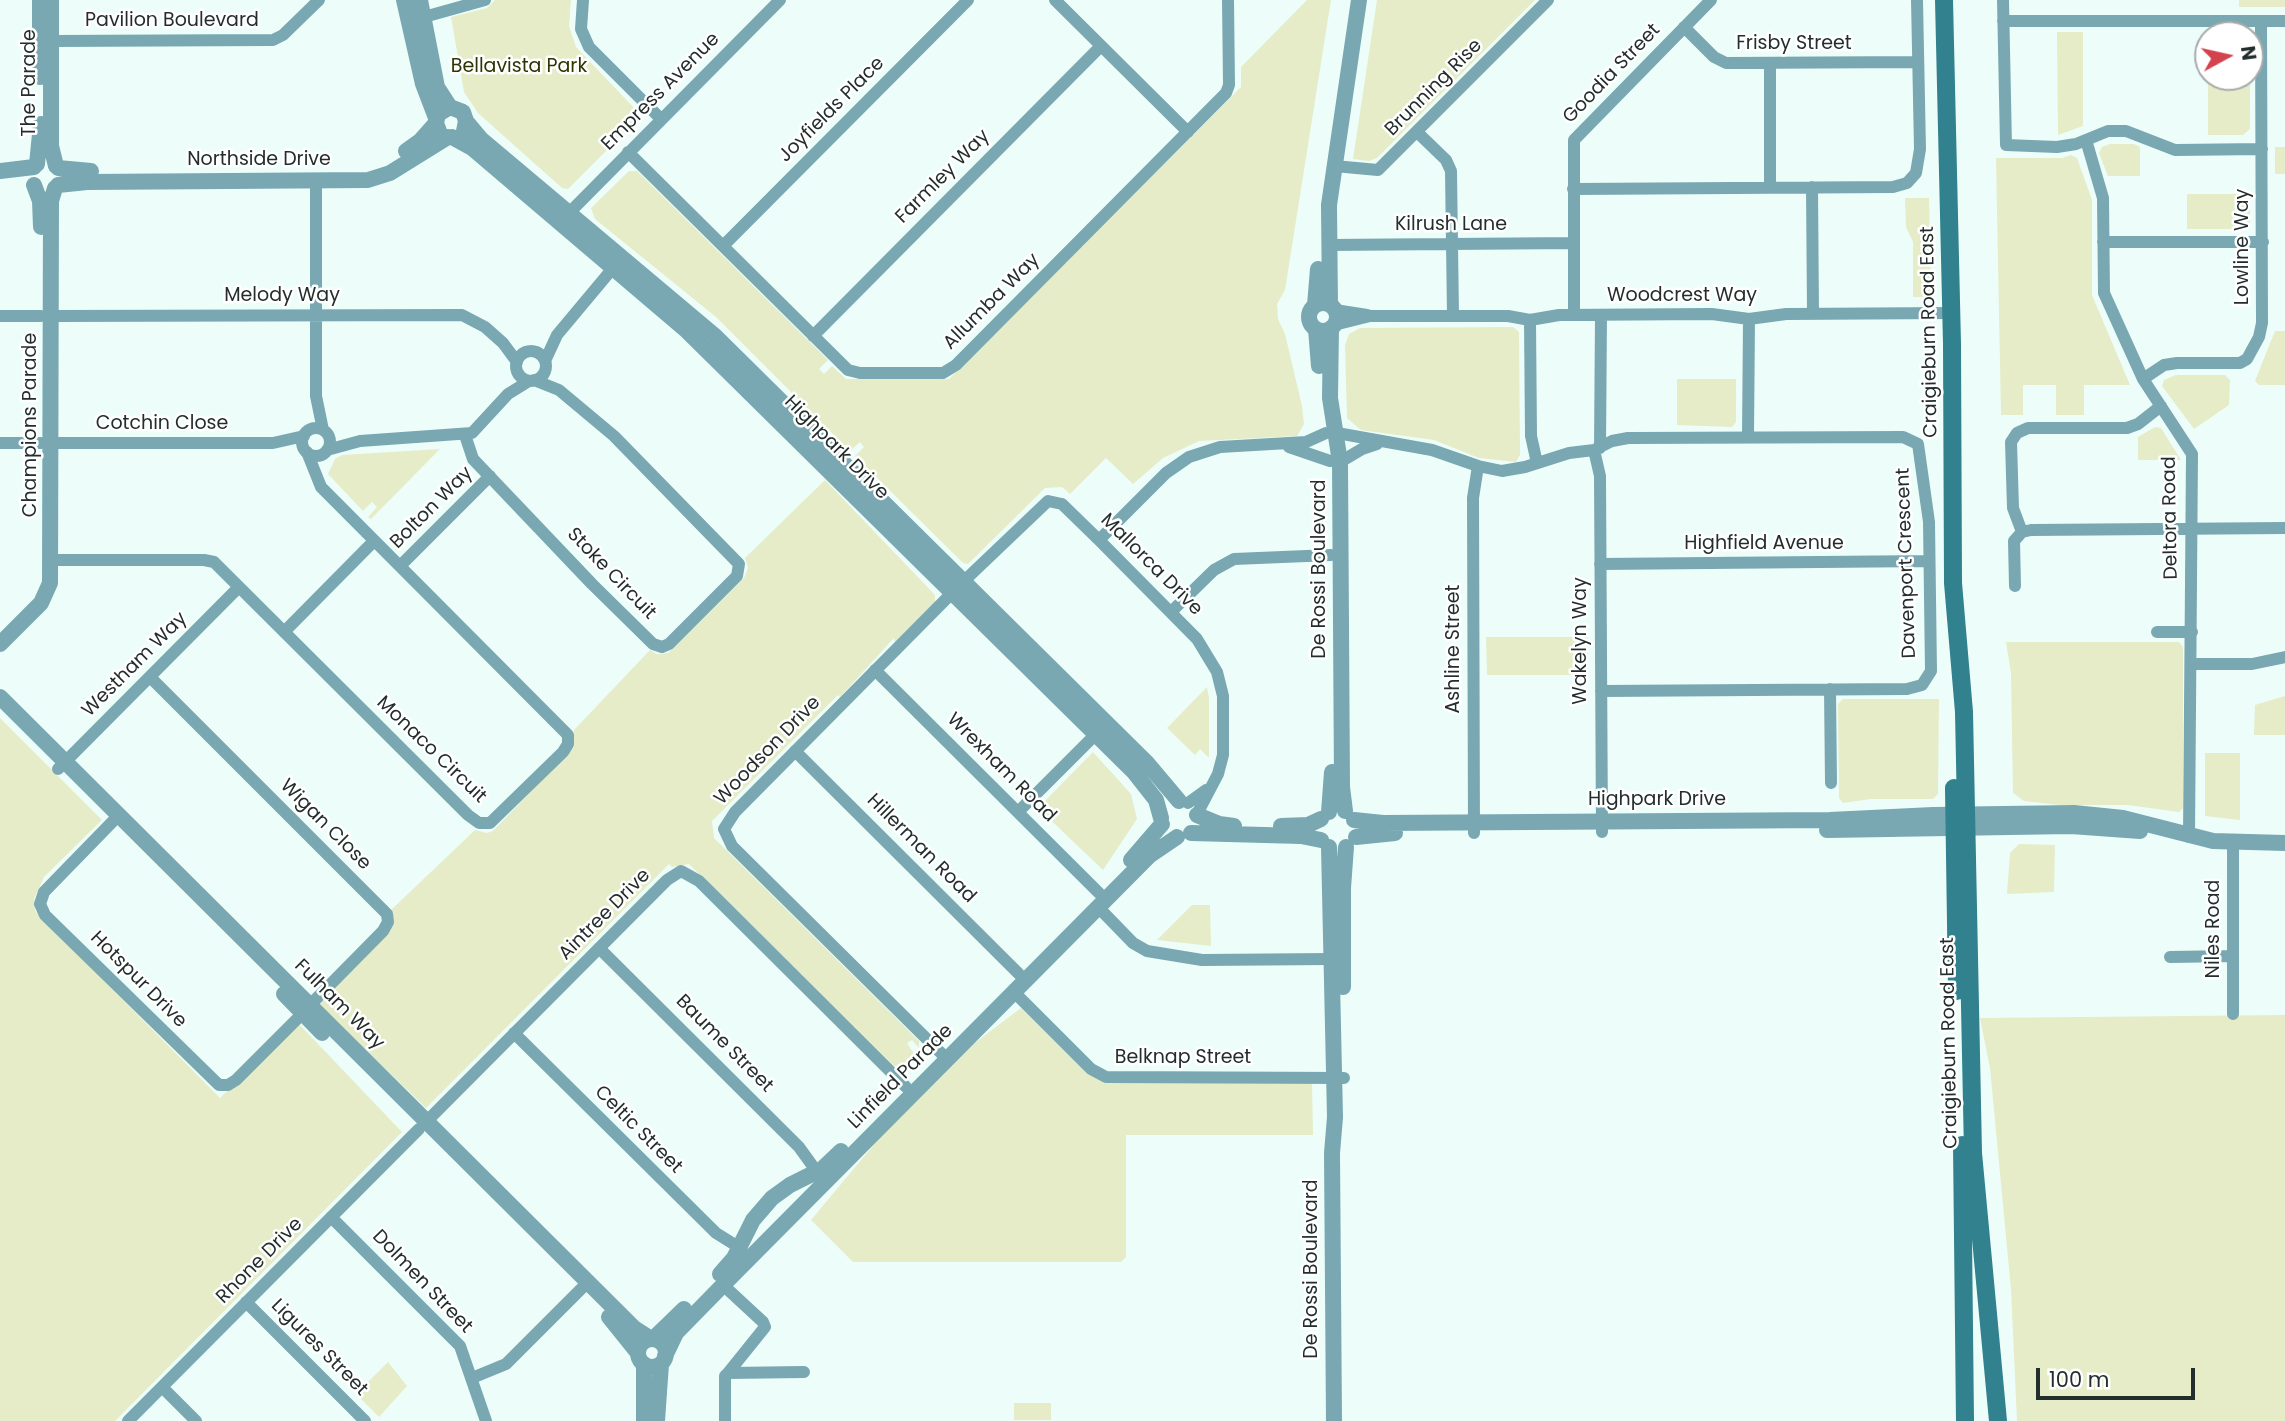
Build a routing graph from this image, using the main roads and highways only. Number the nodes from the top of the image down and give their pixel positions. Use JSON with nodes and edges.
{"nodes":[{"id":1,"x":1944,"y":0,"type":"edge"},
{"id":2,"x":1960,"y":821,"type":"junction"},
{"id":3,"x":1965,"y":1421,"type":"edge"},
{"id":4,"x":1998,"y":1421,"type":"edge"}],
"edges":[{"from":1,"to":2,"type":"main road","name":"Craigieburn Road East"},
{"from":2,"to":3,"type":"main road","name":"Craigieburn Road East"},
{"from":2,"to":4,"type":"main road","name":"Craigieburn Road East"}]}
